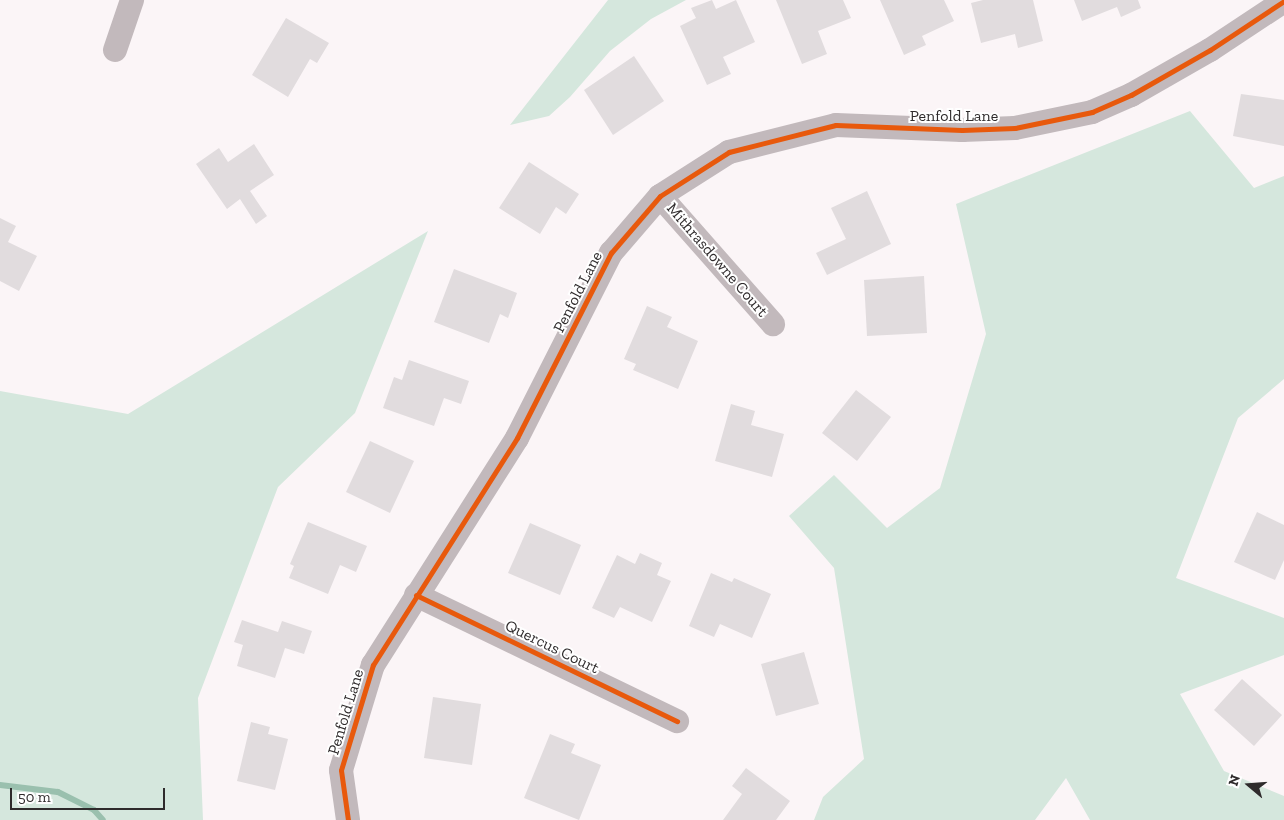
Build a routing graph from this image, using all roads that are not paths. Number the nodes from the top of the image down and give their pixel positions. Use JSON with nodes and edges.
{"nodes":[{"id":1,"x":132,"y":0,"type":"edge"},
{"id":2,"x":1284,"y":1,"type":"edge"},
{"id":3,"x":115,"y":50,"type":"dead end"},
{"id":4,"x":660,"y":196,"type":"junction"},
{"id":5,"x":773,"y":324,"type":"dead end"},
{"id":6,"x":416,"y":595,"type":"junction"},
{"id":7,"x":676,"y":721,"type":"dead end"},
{"id":8,"x":348,"y":820,"type":"edge"}],
"edges":[{"from":1,"to":3,"type":"street"},
{"from":2,"to":4,"type":"street","name":"Penfold Lane"},
{"from":4,"to":5,"type":"street","name":"Mithrasdowne Court"},
{"from":4,"to":6,"type":"street","name":"Penfold Lane"},
{"from":6,"to":7,"type":"street","name":"Quercus Court"},
{"from":6,"to":8,"type":"street","name":"Penfold Lane"}]}
